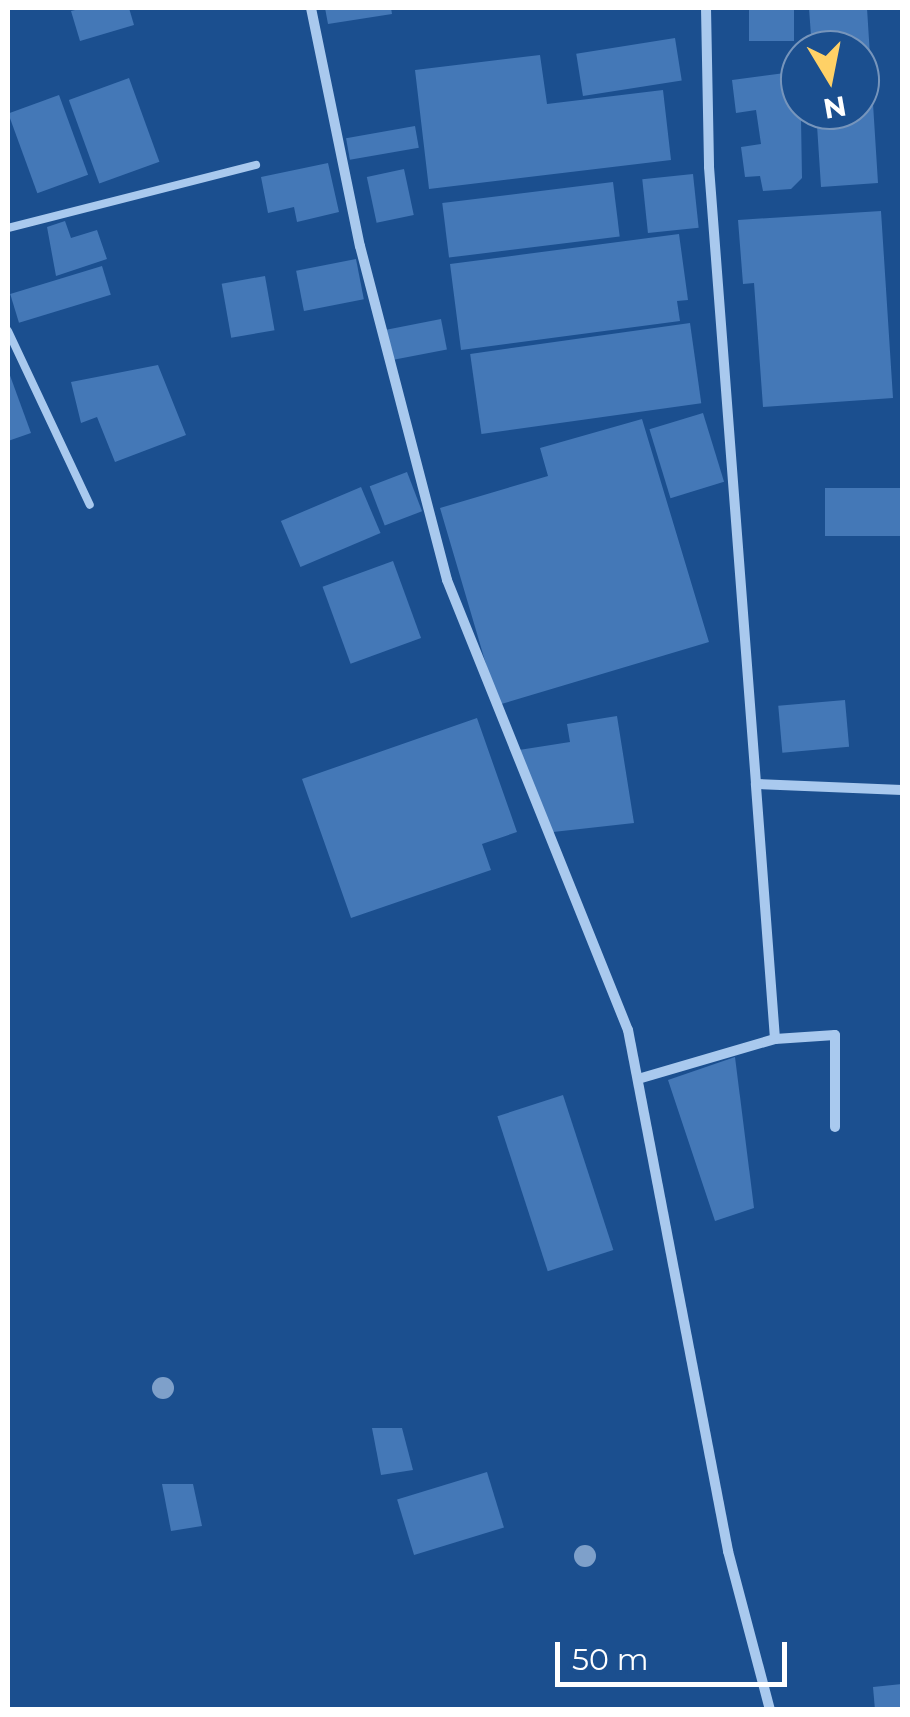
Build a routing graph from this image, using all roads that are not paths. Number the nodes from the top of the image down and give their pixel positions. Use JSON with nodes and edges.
{"nodes":[{"id":1,"x":312,"y":8,"type":"edge"},
{"id":2,"x":706,"y":8,"type":"edge"},
{"id":3,"x":256,"y":165,"type":"dead end"},
{"id":4,"x":8,"y":228,"type":"edge"},
{"id":5,"x":8,"y":331,"type":"edge"},
{"id":6,"x":90,"y":505,"type":"dead end"},
{"id":7,"x":756,"y":784,"type":"junction"},
{"id":8,"x":902,"y":790,"type":"edge"},
{"id":9,"x":775,"y":1039,"type":"junction"},
{"id":10,"x":638,"y":1079,"type":"junction"},
{"id":11,"x":835,"y":1127,"type":"dead end"},
{"id":12,"x":770,"y":1710,"type":"edge"}],
"edges":[{"from":1,"to":10,"type":"street"},
{"from":2,"to":7,"type":"street"},
{"from":3,"to":4,"type":"lane"},
{"from":5,"to":6,"type":"lane"},
{"from":7,"to":8,"type":"street"},
{"from":7,"to":9,"type":"street"},
{"from":9,"to":10,"type":"street"},
{"from":9,"to":11,"type":"street"},
{"from":10,"to":12,"type":"street"}]}
